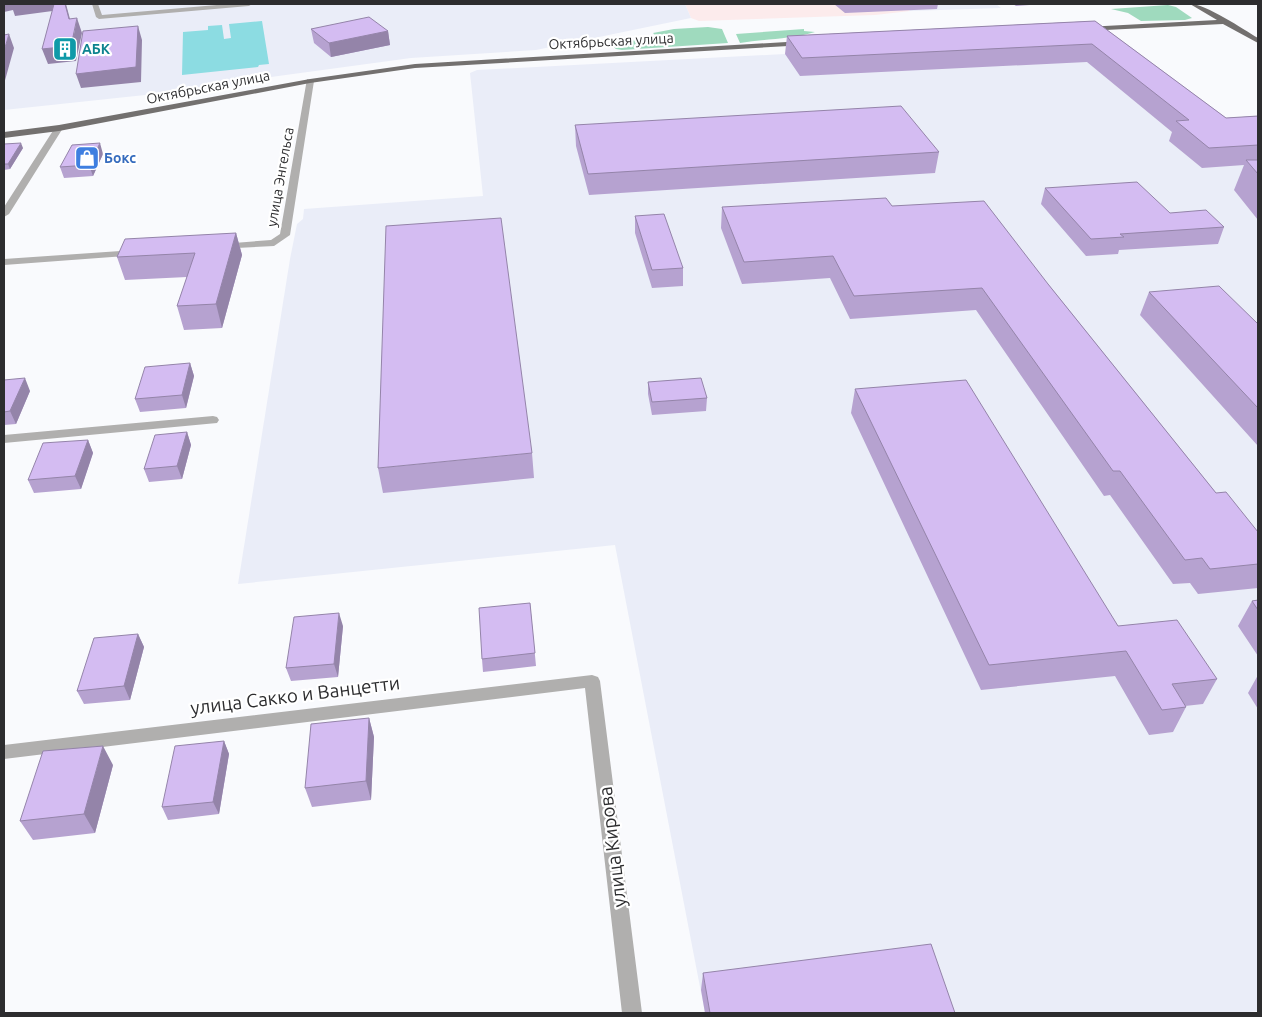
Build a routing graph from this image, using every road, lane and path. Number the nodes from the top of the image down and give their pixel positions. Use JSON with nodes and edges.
{"nodes":[{"id":1,"x":95,"y":4,"type":"edge"},
{"id":2,"x":249,"y":4,"type":"edge"},
{"id":3,"x":1194,"y":4,"type":"edge"},
{"id":4,"x":1226,"y":22,"type":"junction"},
{"id":5,"x":1081,"y":29,"type":"edge"},
{"id":6,"x":1258,"y":41,"type":"edge"},
{"id":7,"x":814,"y":43,"type":"edge"},
{"id":8,"x":310,"y":81,"type":"junction"},
{"id":9,"x":59,"y":128,"type":"junction"},
{"id":10,"x":4,"y":135,"type":"edge"},
{"id":11,"x":4,"y":214,"type":"edge"},
{"id":12,"x":208,"y":248,"type":"edge"},
{"id":13,"x":149,"y":252,"type":"edge"},
{"id":14,"x":4,"y":262,"type":"edge"},
{"id":15,"x":213,"y":420,"type":"dead end"},
{"id":16,"x":4,"y":439,"type":"edge"},
{"id":17,"x":592,"y":681,"type":"joint"},
{"id":18,"x":4,"y":752,"type":"edge"},
{"id":19,"x":632,"y":1013,"type":"edge"}],
"edges":[{"from":1,"to":2,"type":"street"},
{"from":3,"to":4,"type":"main road"},
{"from":4,"to":5,"type":"main road"},
{"from":4,"to":6,"type":"main road"},
{"from":7,"to":8,"type":"main road","name":"Октябрьская улица"},
{"from":8,"to":9,"type":"main road","name":"Октябрьская улица"},
{"from":8,"to":12,"type":"street","name":"улица Энгельса"},
{"from":9,"to":10,"type":"main road","name":"Октябрьская улица"},
{"from":9,"to":11,"type":"street"},
{"from":13,"to":14,"type":"street"},
{"from":15,"to":16,"type":"street"},
{"from":17,"to":18,"type":"street","name":"улица Сакко и Ванцетти"},
{"from":17,"to":19,"type":"street","name":"улица Кирова"}]}
